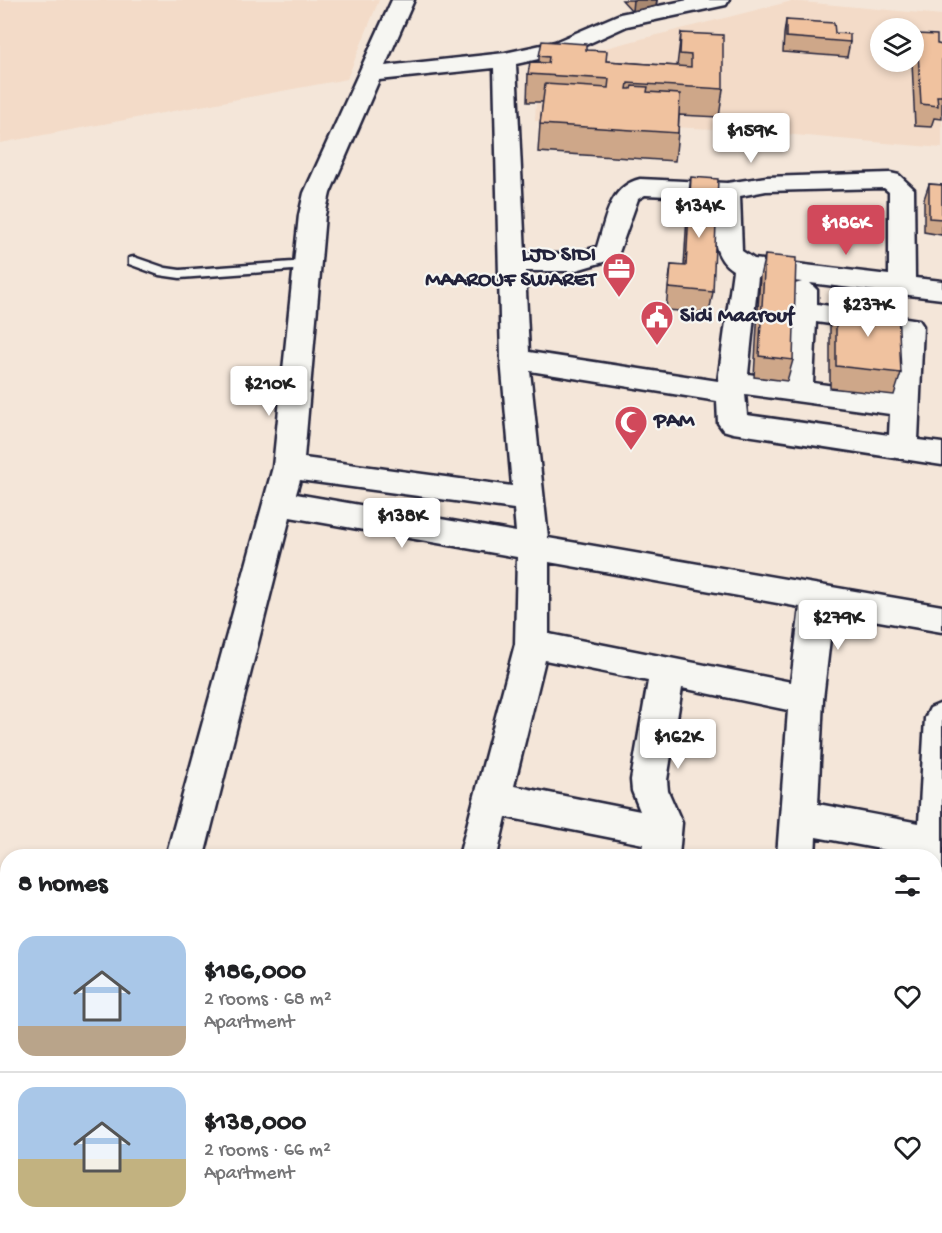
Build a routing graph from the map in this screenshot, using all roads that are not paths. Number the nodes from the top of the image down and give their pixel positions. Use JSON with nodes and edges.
{"nodes":[{"id":1,"x":404,"y":0,"type":"edge"},
{"id":2,"x":718,"y":0,"type":"edge"},
{"id":3,"x":668,"y":5,"type":"edge"},
{"id":4,"x":505,"y":60,"type":"junction"},
{"id":5,"x":371,"y":74,"type":"junction"},
{"id":6,"x":728,"y":191,"type":"junction"},
{"id":7,"x":134,"y":261,"type":"dead end"},
{"id":8,"x":512,"y":262,"type":"junction"},
{"id":9,"x":308,"y":265,"type":"junction"},
{"id":10,"x":748,"y":267,"type":"junction"},
{"id":11,"x":804,"y":273,"type":"junction"},
{"id":12,"x":902,"y":285,"type":"junction"},
{"id":13,"x":942,"y":290,"type":"edge"},
{"id":14,"x":802,"y":311,"type":"junction"},
{"id":15,"x":515,"y":359,"type":"junction"},
{"id":16,"x":732,"y":387,"type":"junction"},
{"id":17,"x":798,"y":392,"type":"junction"},
{"id":18,"x":903,"y":406,"type":"junction"},
{"id":19,"x":903,"y":448,"type":"junction"},
{"id":20,"x":942,"y":454,"type":"edge"},
{"id":21,"x":288,"y":467,"type":"junction"},
{"id":22,"x":529,"y":500,"type":"junction"},
{"id":23,"x":279,"y":503,"type":"junction"},
{"id":24,"x":533,"y":546,"type":"junction"},
{"id":25,"x":818,"y":597,"type":"junction"},
{"id":26,"x":942,"y":618,"type":"edge"},
{"id":27,"x":532,"y":644,"type":"junction"},
{"id":28,"x":667,"y":673,"type":"junction"},
{"id":29,"x":806,"y":699,"type":"junction"},
{"id":30,"x":942,"y":718,"type":"edge"},
{"id":31,"x":493,"y":798,"type":"junction"},
{"id":32,"x":799,"y":817,"type":"junction"},
{"id":33,"x":937,"y":843,"type":"junction"},
{"id":34,"x":661,"y":844,"type":"edge"},
{"id":35,"x":186,"y":849,"type":"edge"},
{"id":36,"x":480,"y":849,"type":"edge"},
{"id":37,"x":797,"y":849,"type":"edge"},
{"id":38,"x":937,"y":849,"type":"edge"}],
"edges":[{"from":1,"to":5,"type":"street"},
{"from":2,"to":3,"type":"street"},
{"from":3,"to":4,"type":"street"},
{"from":4,"to":5,"type":"street"},
{"from":4,"to":8,"type":"street"},
{"from":5,"to":9,"type":"street"},
{"from":6,"to":8,"type":"street"},
{"from":6,"to":10,"type":"street"},
{"from":6,"to":12,"type":"street"},
{"from":7,"to":9,"type":"lane"},
{"from":8,"to":15,"type":"street"},
{"from":9,"to":21,"type":"street"},
{"from":10,"to":11,"type":"street"},
{"from":10,"to":16,"type":"street"},
{"from":11,"to":12,"type":"street"},
{"from":11,"to":14,"type":"street"},
{"from":12,"to":13,"type":"street"},
{"from":14,"to":17,"type":"street"},
{"from":14,"to":18,"type":"street"},
{"from":15,"to":16,"type":"street"},
{"from":15,"to":22,"type":"street"},
{"from":16,"to":17,"type":"street"},
{"from":16,"to":19,"type":"street"},
{"from":17,"to":18,"type":"street"},
{"from":18,"to":19,"type":"street"},
{"from":19,"to":20,"type":"street"},
{"from":21,"to":22,"type":"street"},
{"from":21,"to":23,"type":"street"},
{"from":22,"to":24,"type":"street"},
{"from":23,"to":24,"type":"street"},
{"from":23,"to":35,"type":"street"},
{"from":24,"to":25,"type":"street"},
{"from":24,"to":27,"type":"street"},
{"from":25,"to":26,"type":"street"},
{"from":25,"to":29,"type":"street"},
{"from":27,"to":28,"type":"street"},
{"from":27,"to":31,"type":"street"},
{"from":28,"to":29,"type":"street"},
{"from":28,"to":34,"type":"street"},
{"from":29,"to":32,"type":"street"},
{"from":30,"to":33,"type":"street"},
{"from":31,"to":34,"type":"street"},
{"from":31,"to":36,"type":"street"},
{"from":32,"to":33,"type":"street"},
{"from":32,"to":37,"type":"street"},
{"from":33,"to":38,"type":"street"}]}
